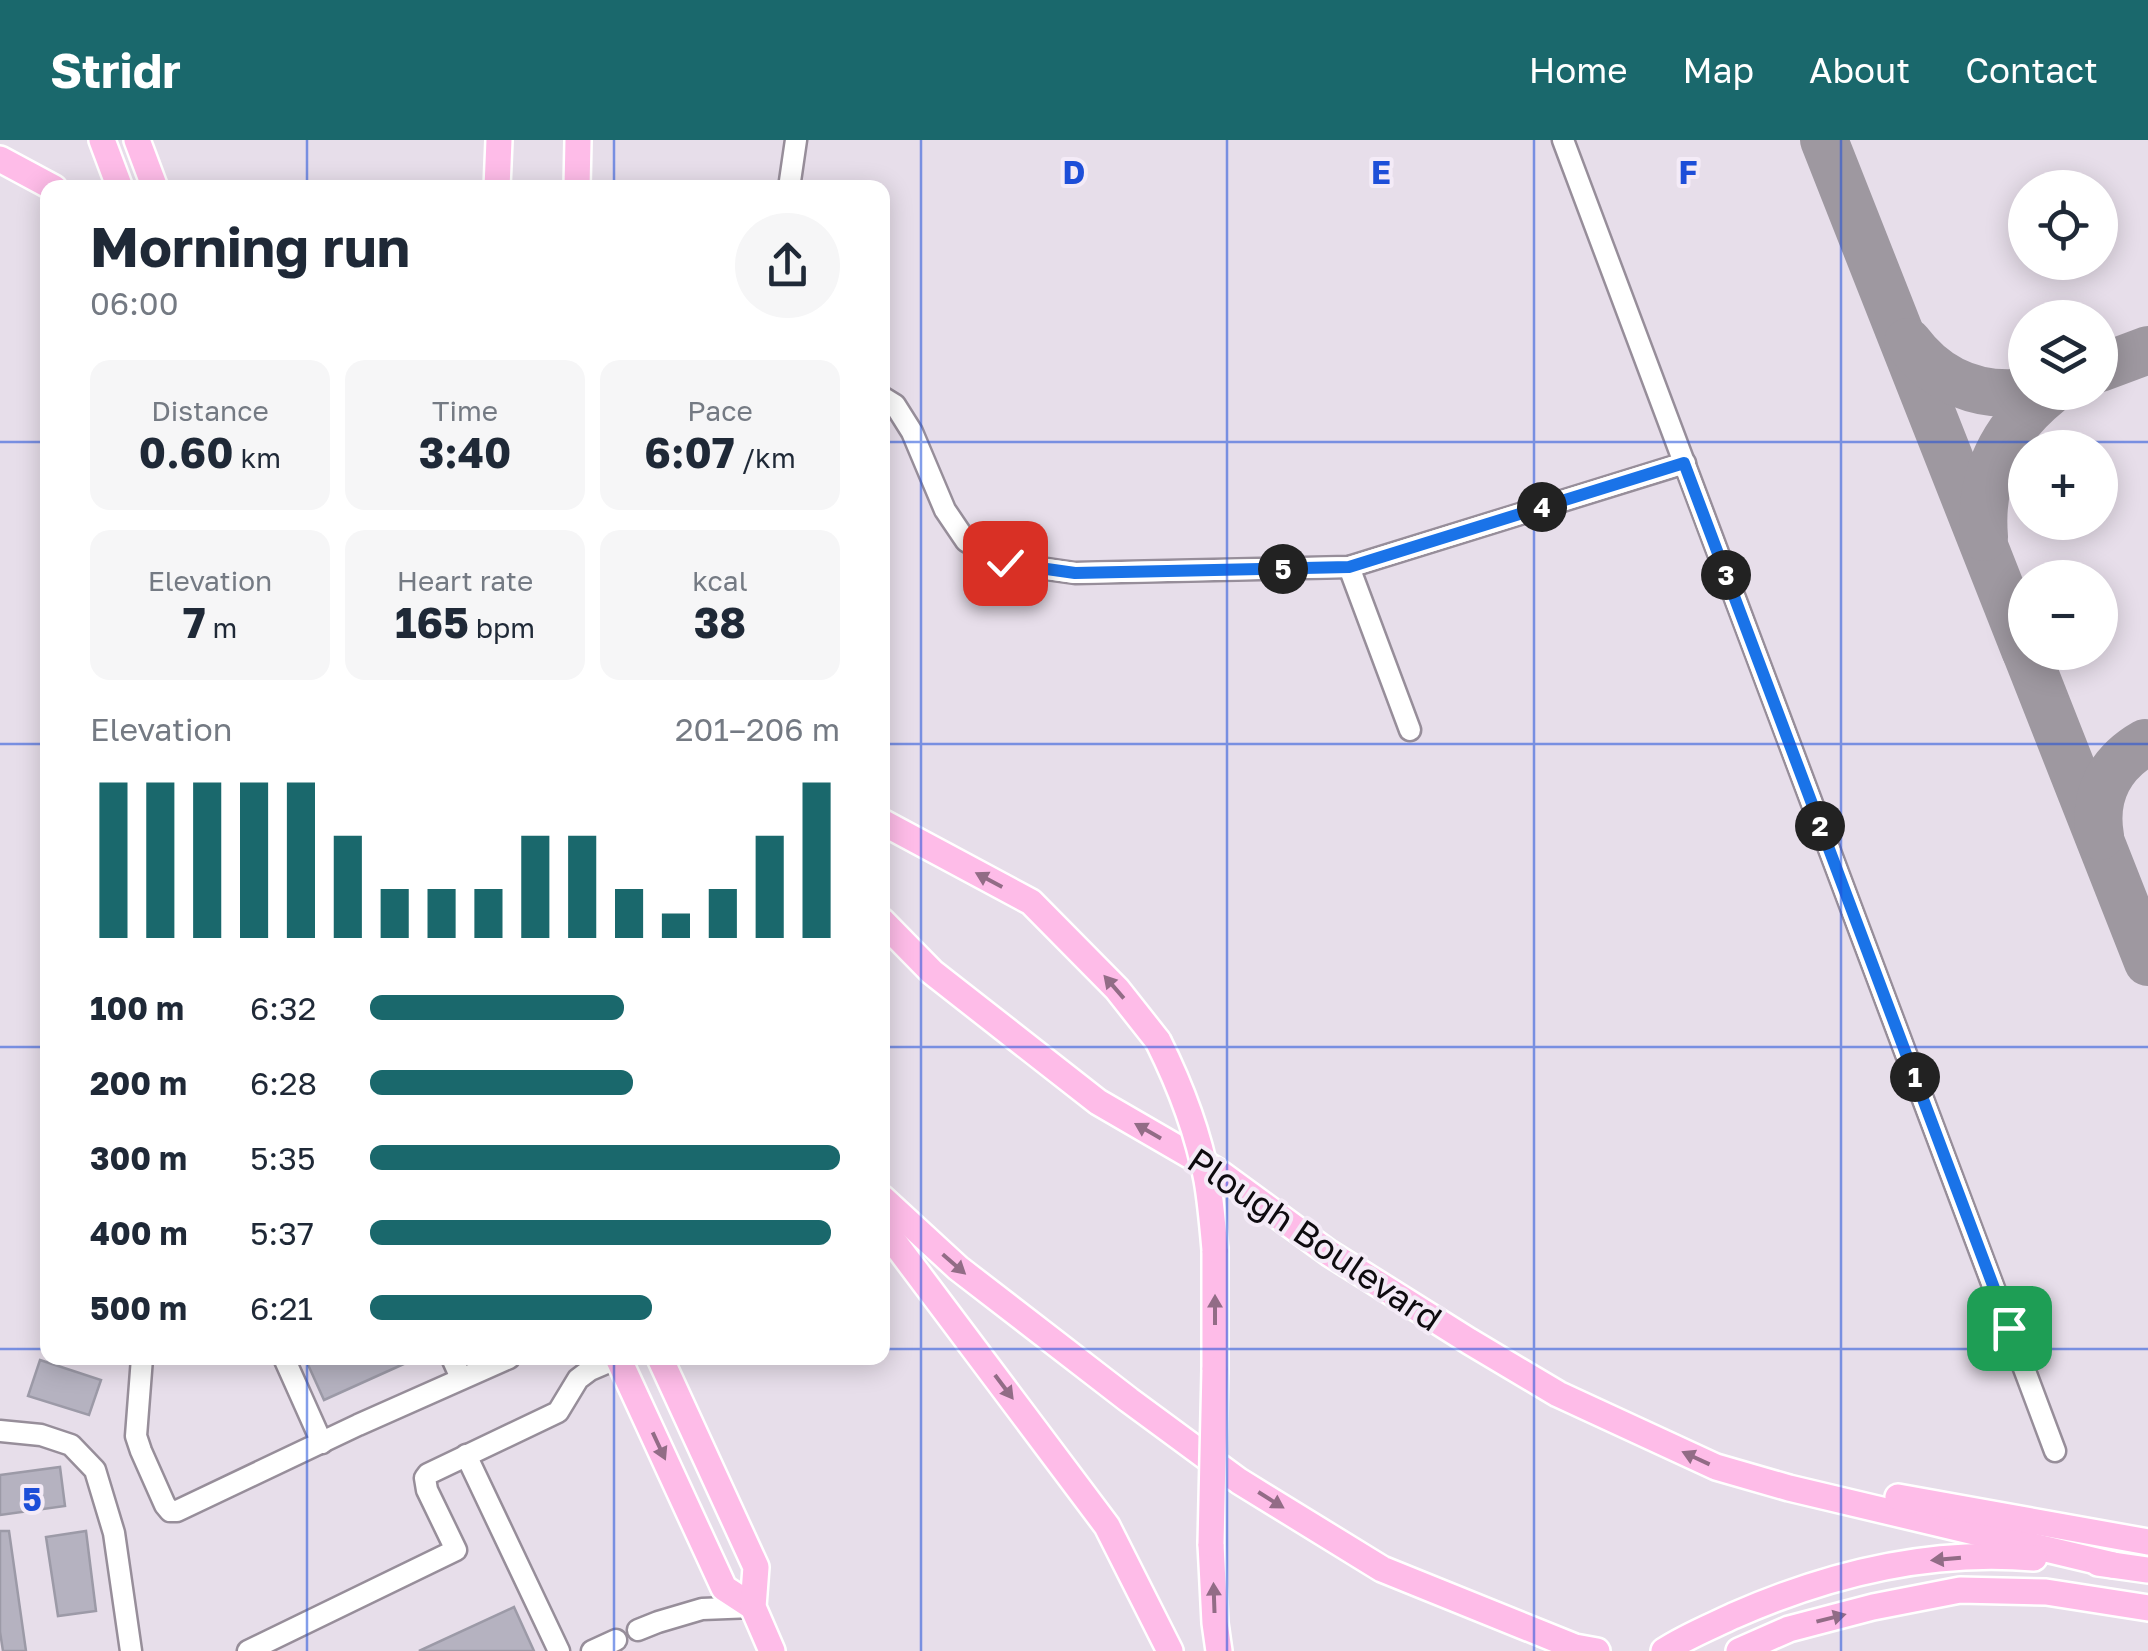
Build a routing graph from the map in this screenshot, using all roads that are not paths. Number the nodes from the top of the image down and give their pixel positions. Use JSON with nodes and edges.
{"nodes":[{"id":1,"x":102,"y":140,"type":"edge"},
{"id":2,"x":137,"y":140,"type":"edge"},
{"id":3,"x":499,"y":140,"type":"edge"},
{"id":4,"x":578,"y":140,"type":"edge"},
{"id":5,"x":796,"y":140,"type":"edge"},
{"id":6,"x":1563,"y":140,"type":"edge"},
{"id":7,"x":0,"y":159,"type":"edge"},
{"id":8,"x":40,"y":180,"type":"edge"},
{"id":9,"x":117,"y":180,"type":"edge"},
{"id":10,"x":152,"y":180,"type":"edge"},
{"id":11,"x":497,"y":180,"type":"edge"},
{"id":12,"x":577,"y":180,"type":"edge"},
{"id":13,"x":790,"y":180,"type":"edge"},
{"id":14,"x":890,"y":402,"type":"edge"},
{"id":15,"x":1684,"y":463,"type":"junction"},
{"id":16,"x":1349,"y":567,"type":"junction"},
{"id":17,"x":1410,"y":730,"type":"dead end"},
{"id":18,"x":890,"y":826,"type":"edge"},
{"id":19,"x":890,"y":929,"type":"edge"},
{"id":20,"x":890,"y":1205,"type":"edge"},
{"id":21,"x":890,"y":1237,"type":"edge"},
{"id":22,"x":141,"y":1365,"type":"edge"},
{"id":23,"x":287,"y":1365,"type":"edge"},
{"id":24,"x":455,"y":1365,"type":"edge"},
{"id":25,"x":493,"y":1365,"type":"edge"},
{"id":26,"x":602,"y":1365,"type":"edge"},
{"id":27,"x":621,"y":1365,"type":"edge"},
{"id":28,"x":663,"y":1365,"type":"edge"},
{"id":29,"x":461,"y":1378,"type":"junction"},
{"id":30,"x":0,"y":1431,"type":"edge"},
{"id":31,"x":322,"y":1443,"type":"junction"},
{"id":32,"x":2055,"y":1451,"type":"dead end"},
{"id":33,"x":466,"y":1455,"type":"junction"},
{"id":34,"x":1789,"y":1488,"type":"junction"},
{"id":35,"x":2148,"y":1542,"type":"edge"},
{"id":36,"x":2113,"y":1565,"type":"junction"},
{"id":37,"x":2148,"y":1570,"type":"edge"},
{"id":38,"x":752,"y":1607,"type":"junction"},
{"id":39,"x":2148,"y":1608,"type":"edge"},
{"id":40,"x":638,"y":1630,"type":"dead end"},
{"id":41,"x":616,"y":1640,"type":"dead end"},
{"id":42,"x":1586,"y":1649,"type":"edge"},
{"id":43,"x":131,"y":1651,"type":"edge"},
{"id":44,"x":248,"y":1651,"type":"edge"},
{"id":45,"x":560,"y":1651,"type":"edge"},
{"id":46,"x":592,"y":1651,"type":"edge"},
{"id":47,"x":772,"y":1651,"type":"edge"},
{"id":48,"x":1170,"y":1651,"type":"edge"},
{"id":49,"x":1218,"y":1651,"type":"edge"},
{"id":50,"x":1664,"y":1651,"type":"edge"},
{"id":51,"x":1739,"y":1651,"type":"edge"}],
"edges":[{"from":1,"to":9,"type":"main road"},
{"from":2,"to":10,"type":"main road"},
{"from":3,"to":11,"type":"main road"},
{"from":4,"to":12,"type":"main road"},
{"from":5,"to":13,"type":"street"},
{"from":6,"to":15,"type":"street"},
{"from":7,"to":8,"type":"main road"},
{"from":14,"to":16,"type":"street"},
{"from":15,"to":16,"type":"street"},
{"from":15,"to":32,"type":"street"},
{"from":16,"to":17,"type":"street"},
{"from":49,"to":18,"type":"main road","one_way":true,"bridge":true},
{"from":34,"to":19,"type":"main road","name":"Plough Boulevard","one_way":true},
{"from":20,"to":42,"type":"main road","one_way":true},
{"from":21,"to":48,"type":"main road","one_way":true},
{"from":22,"to":31,"type":"street"},
{"from":23,"to":31,"type":"street"},
{"from":24,"to":29,"type":"street"},
{"from":25,"to":29,"type":"street"},
{"from":26,"to":33,"type":"street"},
{"from":27,"to":38,"type":"main road","one_way":true},
{"from":28,"to":38,"type":"main road"},
{"from":29,"to":31,"type":"street"},
{"from":30,"to":43,"type":"street"},
{"from":33,"to":44,"type":"street"},
{"from":33,"to":45,"type":"street"},
{"from":34,"to":35,"type":"main road"},
{"from":34,"to":36,"type":"main road"},
{"from":36,"to":37,"type":"main road"},
{"from":36,"to":50,"type":"main road","one_way":true},
{"from":38,"to":40,"type":"street"},
{"from":38,"to":47,"type":"main road"},
{"from":51,"to":39,"type":"main road","one_way":true},
{"from":41,"to":46,"type":"street"}]}
